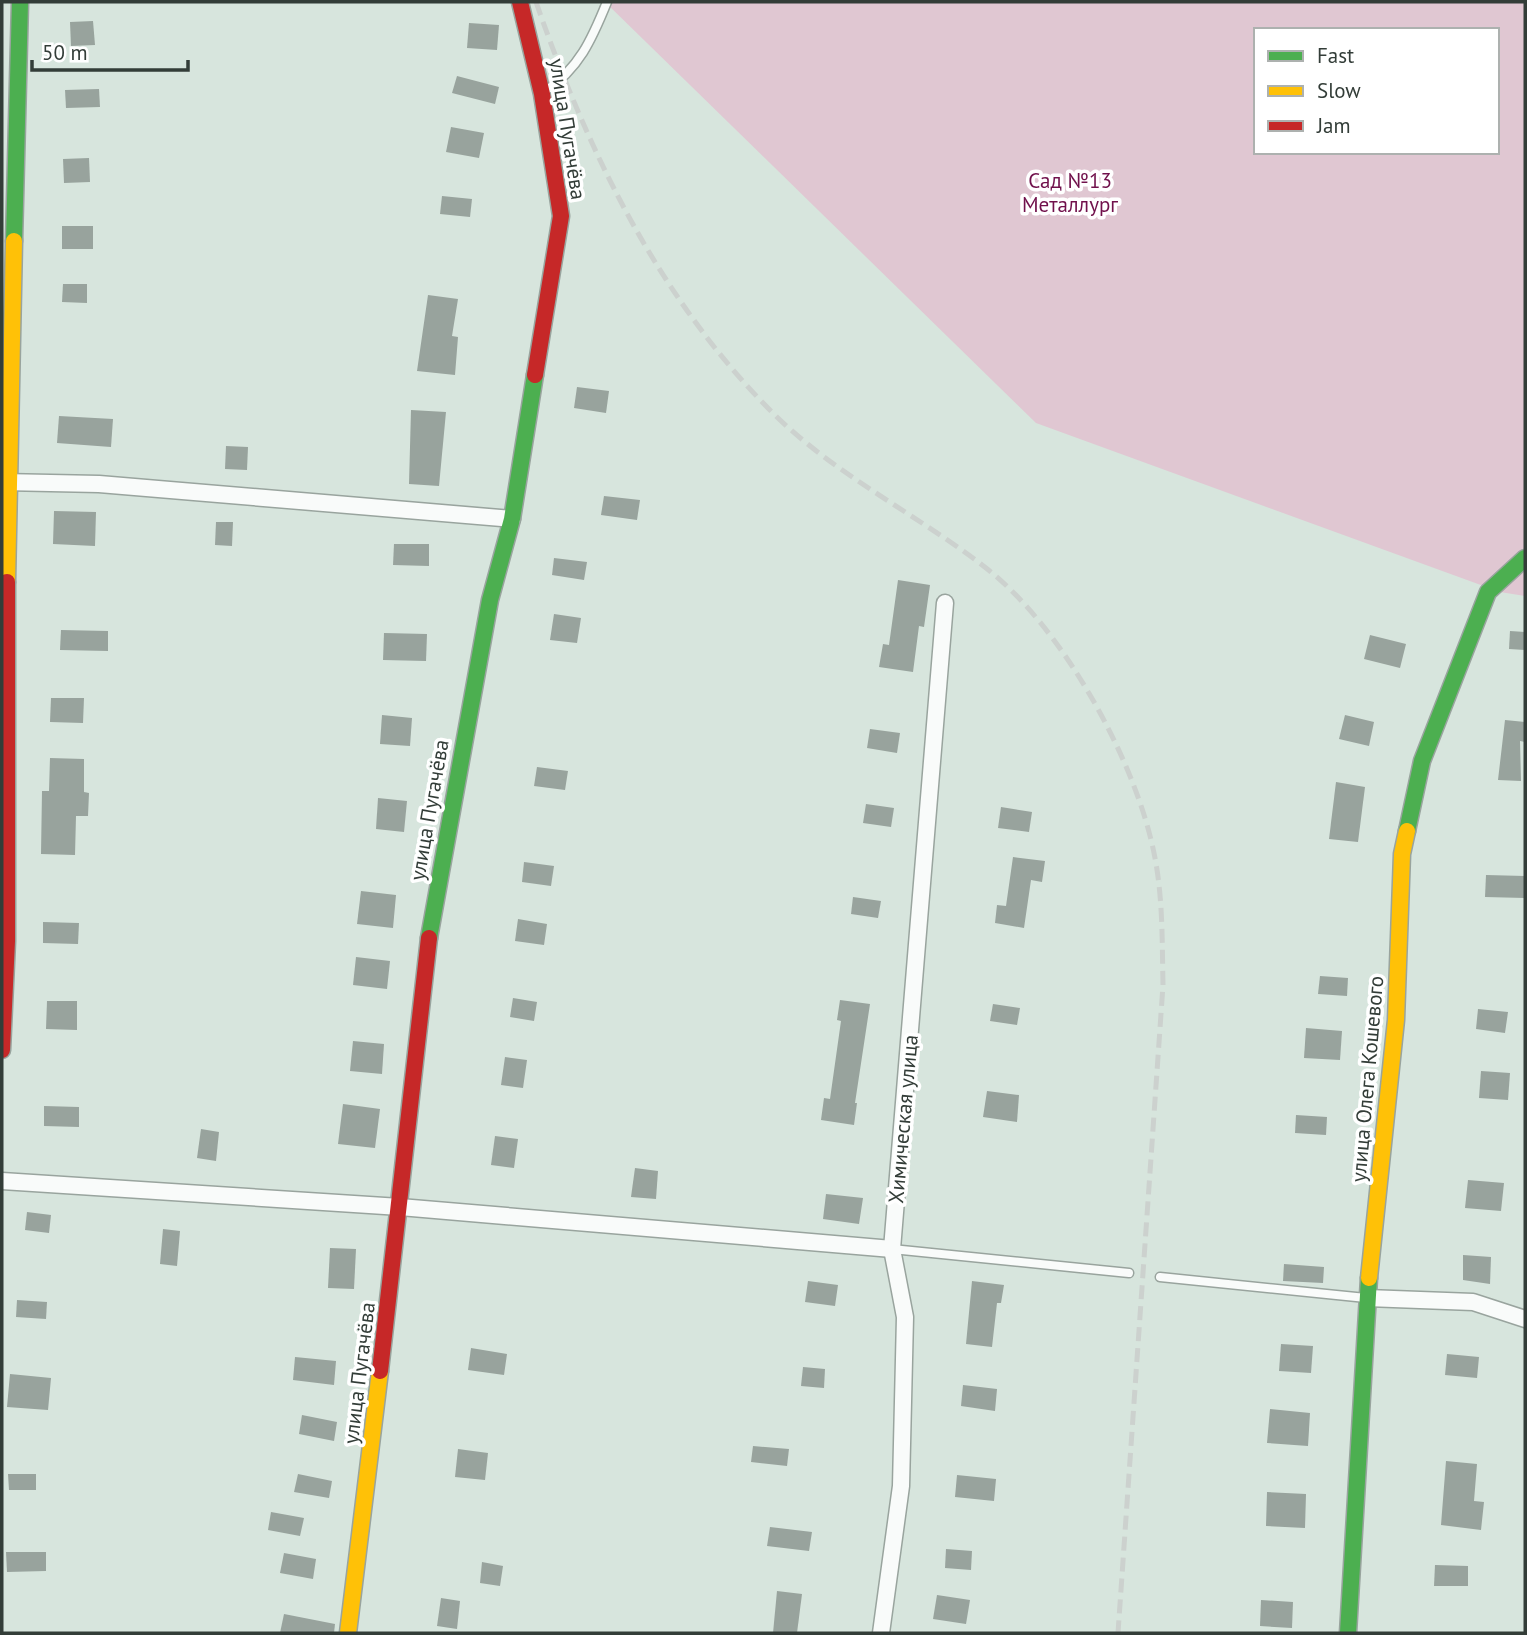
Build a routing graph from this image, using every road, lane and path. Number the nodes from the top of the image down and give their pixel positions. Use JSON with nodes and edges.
{"nodes":[{"id":1,"x":20,"y":2,"type":"edge"},
{"id":2,"x":520,"y":2,"type":"edge"},
{"id":3,"x":607,"y":2,"type":"edge"},
{"id":4,"x":542,"y":94,"type":"junction"},
{"id":5,"x":4,"y":482,"type":"edge"},
{"id":6,"x":512,"y":519,"type":"junction"},
{"id":7,"x":1525,"y":558,"type":"edge"},
{"id":8,"x":946,"y":603,"type":"dead end"},
{"id":9,"x":2,"y":1050,"type":"edge"},
{"id":10,"x":2,"y":1181,"type":"edge"},
{"id":11,"x":400,"y":1207,"type":"junction"},
{"id":12,"x":892,"y":1249,"type":"junction"},
{"id":13,"x":1129,"y":1273,"type":"dead end"},
{"id":14,"x":1160,"y":1277,"type":"dead end"},
{"id":15,"x":1367,"y":1298,"type":"junction"},
{"id":16,"x":1525,"y":1319,"type":"edge"},
{"id":17,"x":348,"y":1633,"type":"edge"},
{"id":18,"x":881,"y":1633,"type":"edge"},
{"id":19,"x":1348,"y":1633,"type":"edge"}],
"edges":[{"from":1,"to":5,"type":"street"},
{"from":2,"to":4,"type":"street","name":"улица Пугачёва"},
{"from":3,"to":4,"type":"lane"},
{"from":4,"to":6,"type":"street","name":"улица Пугачёва"},
{"from":5,"to":6,"type":"street"},
{"from":5,"to":9,"type":"street"},
{"from":6,"to":11,"type":"street","name":"улица Пугачёва"},
{"from":7,"to":15,"type":"street","name":"улица Олега Кошевого"},
{"from":8,"to":12,"type":"street","name":"Химическая улица"},
{"from":10,"to":11,"type":"street"},
{"from":11,"to":12,"type":"street"},
{"from":11,"to":17,"type":"street","name":"улица Пугачёва"},
{"from":12,"to":13,"type":"lane"},
{"from":12,"to":18,"type":"street","name":"Химическая улица"},
{"from":14,"to":15,"type":"lane"},
{"from":15,"to":16,"type":"street"},
{"from":15,"to":19,"type":"street","name":"улица Олега Кошевого"}]}
